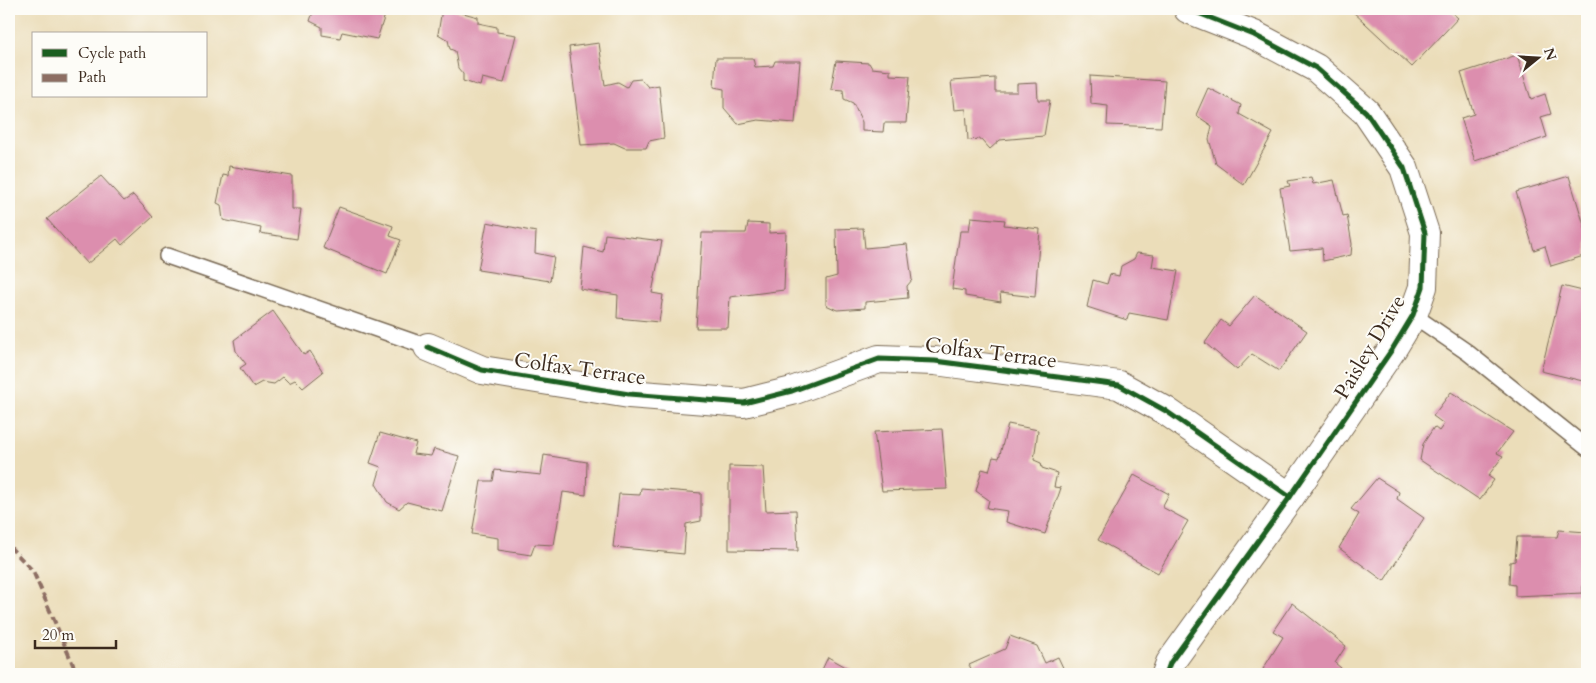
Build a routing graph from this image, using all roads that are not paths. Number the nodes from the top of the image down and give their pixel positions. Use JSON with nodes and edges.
{"nodes":[{"id":1,"x":1188,"y":9,"type":"edge"},
{"id":2,"x":167,"y":256,"type":"dead end"},
{"id":3,"x":1413,"y":315,"type":"junction"},
{"id":4,"x":428,"y":347,"type":"joint"},
{"id":5,"x":1587,"y":448,"type":"edge"},
{"id":6,"x":1290,"y":497,"type":"junction"},
{"id":7,"x":1166,"y":674,"type":"edge"}],
"edges":[{"from":1,"to":3,"type":"street","name":"Paisley Drive"},
{"from":2,"to":4,"type":"lane"},
{"from":3,"to":5,"type":"lane"},
{"from":3,"to":6,"type":"street","name":"Paisley Drive"},
{"from":4,"to":6,"type":"street","name":"Colfax Terrace"},
{"from":6,"to":7,"type":"street","name":"Paisley Drive"}]}
